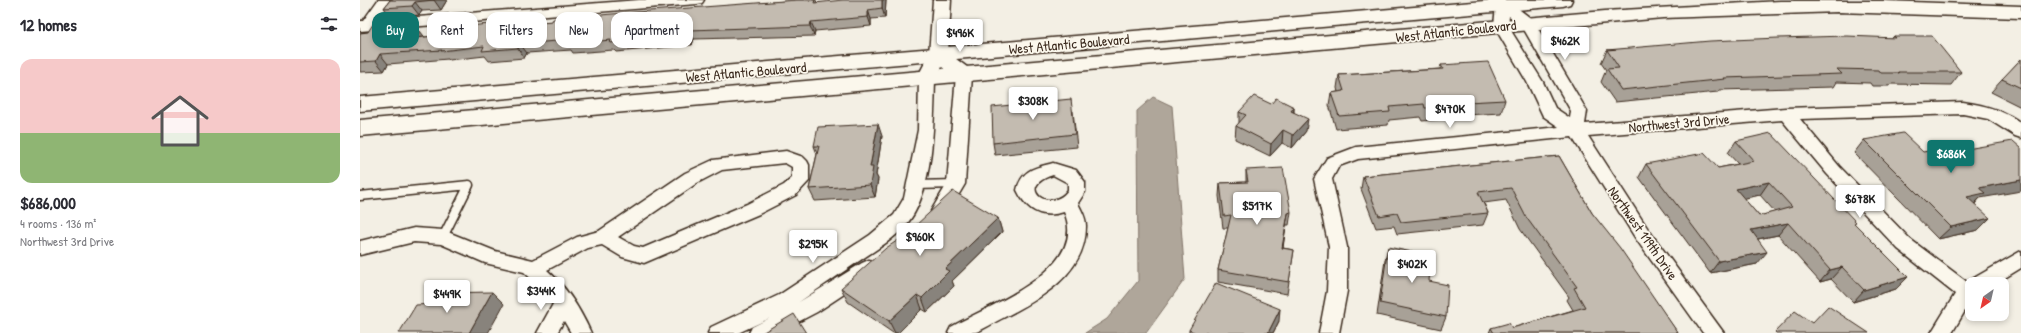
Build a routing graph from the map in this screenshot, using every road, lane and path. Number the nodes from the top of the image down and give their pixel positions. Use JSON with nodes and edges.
{"nodes":[{"id":1,"x":385,"y":0,"type":"edge"},
{"id":2,"x":535,"y":0,"type":"edge"},
{"id":3,"x":688,"y":0,"type":"edge"},
{"id":4,"x":942,"y":0,"type":"edge"},
{"id":5,"x":1563,"y":0,"type":"edge"},
{"id":6,"x":1502,"y":3,"type":"edge"},
{"id":7,"x":529,"y":12,"type":"edge"},
{"id":8,"x":547,"y":12,"type":"edge"},
{"id":9,"x":2021,"y":12,"type":"edge"},
{"id":10,"x":486,"y":17,"type":"edge"},
{"id":11,"x":1528,"y":23,"type":"junction"},
{"id":12,"x":364,"y":26,"type":"edge"},
{"id":13,"x":1501,"y":26,"type":"junction"},
{"id":14,"x":938,"y":55,"type":"junction"},
{"id":15,"x":964,"y":75,"type":"junction"},
{"id":16,"x":927,"y":78,"type":"junction"},
{"id":17,"x":360,"y":104,"type":"edge"},
{"id":18,"x":1786,"y":114,"type":"junction"},
{"id":19,"x":360,"y":128,"type":"edge"},
{"id":20,"x":1576,"y":132,"type":"junction"},
{"id":21,"x":2021,"y":132,"type":"edge"},
{"id":22,"x":956,"y":184,"type":"junction"},
{"id":23,"x":916,"y":185,"type":"junction"},
{"id":24,"x":360,"y":196,"type":"edge"},
{"id":25,"x":1068,"y":201,"type":"dead end"},
{"id":26,"x":928,"y":221,"type":"edge"},
{"id":27,"x":443,"y":236,"type":"junction"},
{"id":28,"x":604,"y":237,"type":"junction"},
{"id":29,"x":360,"y":248,"type":"edge"},
{"id":30,"x":882,"y":259,"type":"edge"},
{"id":31,"x":2021,"y":259,"type":"edge"},
{"id":32,"x":533,"y":269,"type":"junction"},
{"id":33,"x":1991,"y":277,"type":"edge"},
{"id":34,"x":1965,"y":283,"type":"edge"},
{"id":35,"x":1965,"y":298,"type":"edge"},
{"id":36,"x":563,"y":304,"type":"junction"},
{"id":37,"x":547,"y":333,"type":"edge"},
{"id":38,"x":581,"y":333,"type":"edge"},
{"id":39,"x":718,"y":333,"type":"edge"},
{"id":40,"x":759,"y":333,"type":"edge"},
{"id":41,"x":958,"y":333,"type":"edge"},
{"id":42,"x":1329,"y":333,"type":"edge"},
{"id":43,"x":1714,"y":333,"type":"edge"},
{"id":44,"x":1941,"y":333,"type":"edge"}],
"edges":[{"from":1,"to":12,"type":"street"},
{"from":2,"to":7,"type":"street"},
{"from":3,"to":8,"type":"street"},
{"from":4,"to":14,"type":"street"},
{"from":5,"to":6,"type":"main road","name":"West Atlantic Boulevard"},
{"from":6,"to":11,"type":"street"},
{"from":6,"to":13,"type":"street"},
{"from":6,"to":14,"type":"main road","name":"West Atlantic Boulevard"},
{"from":9,"to":11,"type":"main road","name":"West Atlantic Boulevard"},
{"from":10,"to":12,"type":"street"},
{"from":11,"to":13,"type":"main road","name":"West Atlantic Boulevard"},
{"from":11,"to":20,"type":"street"},
{"from":13,"to":15,"type":"main road","name":"West Atlantic Boulevard"},
{"from":13,"to":20,"type":"street","name":"Northwest 119th Drive"},
{"from":14,"to":15,"type":"street"},
{"from":14,"to":16,"type":"street"},
{"from":14,"to":17,"type":"main road","name":"West Atlantic Boulevard"},
{"from":15,"to":16,"type":"main road","name":"West Atlantic Boulevard"},
{"from":15,"to":22,"type":"street"},
{"from":16,"to":19,"type":"main road","name":"West Atlantic Boulevard"},
{"from":16,"to":23,"type":"street"},
{"from":18,"to":20,"type":"street","name":"Northwest 3rd Drive"},
{"from":18,"to":21,"type":"street","name":"Northwest 3rd Drive"},
{"from":18,"to":34,"type":"street"},
{"from":20,"to":42,"type":"street","name":"Northwest 3rd Drive"},
{"from":20,"to":43,"type":"street","name":"Northwest 119th Drive"},
{"from":22,"to":23,"type":"lane"},
{"from":22,"to":26,"type":"street"},
{"from":23,"to":39,"type":"street"},
{"from":24,"to":27,"type":"lane"},
{"from":25,"to":41,"type":"street"},
{"from":27,"to":29,"type":"street"},
{"from":27,"to":32,"type":"street"},
{"from":28,"to":28,"type":"street"},
{"from":28,"to":32,"type":"street"},
{"from":30,"to":40,"type":"street"},
{"from":31,"to":33,"type":"street"},
{"from":32,"to":36,"type":"street"},
{"from":35,"to":44,"type":"street"},
{"from":36,"to":37,"type":"street"},
{"from":36,"to":38,"type":"street"}]}
